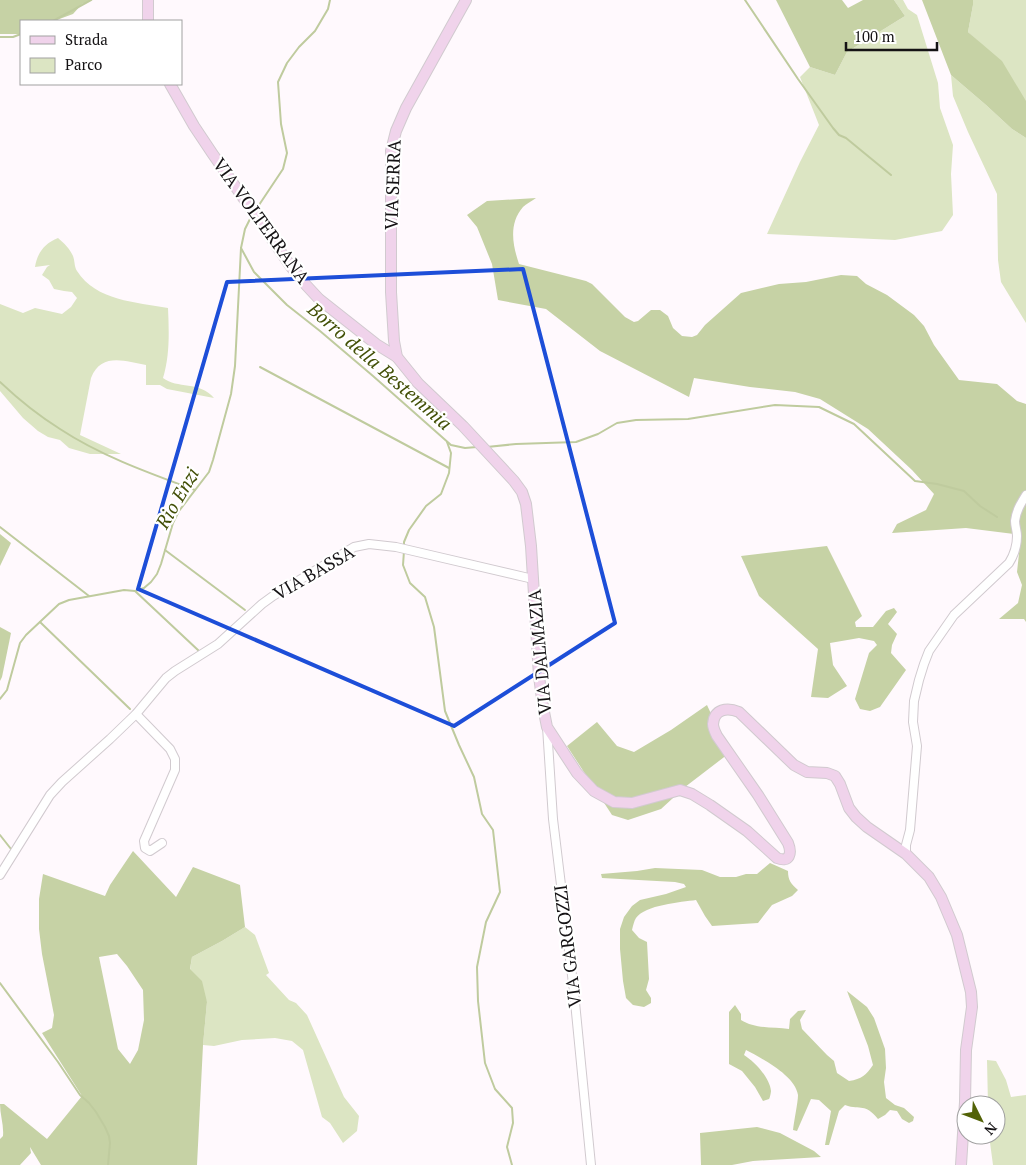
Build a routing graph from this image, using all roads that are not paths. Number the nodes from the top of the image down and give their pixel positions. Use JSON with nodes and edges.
{"nodes":[{"id":1,"x":148,"y":0,"type":"edge"},
{"id":2,"x":466,"y":0,"type":"edge"},
{"id":3,"x":148,"y":20,"type":"edge"},
{"id":4,"x":171,"y":85,"type":"edge"},
{"id":5,"x":398,"y":357,"type":"junction"},
{"id":6,"x":1026,"y":495,"type":"edge"},
{"id":7,"x":533,"y":579,"type":"junction"},
{"id":8,"x":136,"y":714,"type":"junction"},
{"id":9,"x":547,"y":727,"type":"junction"},
{"id":10,"x":162,"y":843,"type":"dead end"},
{"id":11,"x":906,"y":854,"type":"junction"},
{"id":12,"x":0,"y":875,"type":"edge"},
{"id":13,"x":591,"y":1165,"type":"edge"},
{"id":14,"x":960,"y":1165,"type":"edge"}],
"edges":[{"from":1,"to":3,"type":"main road"},
{"from":2,"to":5,"type":"main road","name":"VIA SERRA"},
{"from":4,"to":5,"type":"main road","name":"VIA VOLTERRANA"},
{"from":5,"to":7,"type":"main road","name":"VIA DALMAZIA"},
{"from":6,"to":11,"type":"street"},
{"from":7,"to":8,"type":"street","name":"VIA BASSA"},
{"from":7,"to":9,"type":"main road","name":"VIA DALMAZIA"},
{"from":8,"to":10,"type":"street"},
{"from":8,"to":12,"type":"street","name":"VIA BASSA"},
{"from":9,"to":11,"type":"main road","name":"VIA DALMAZIA"},
{"from":9,"to":13,"type":"street","name":"VIA GARGOZZI"},
{"from":11,"to":14,"type":"main road","name":"VIA DALMAZIA"}]}
